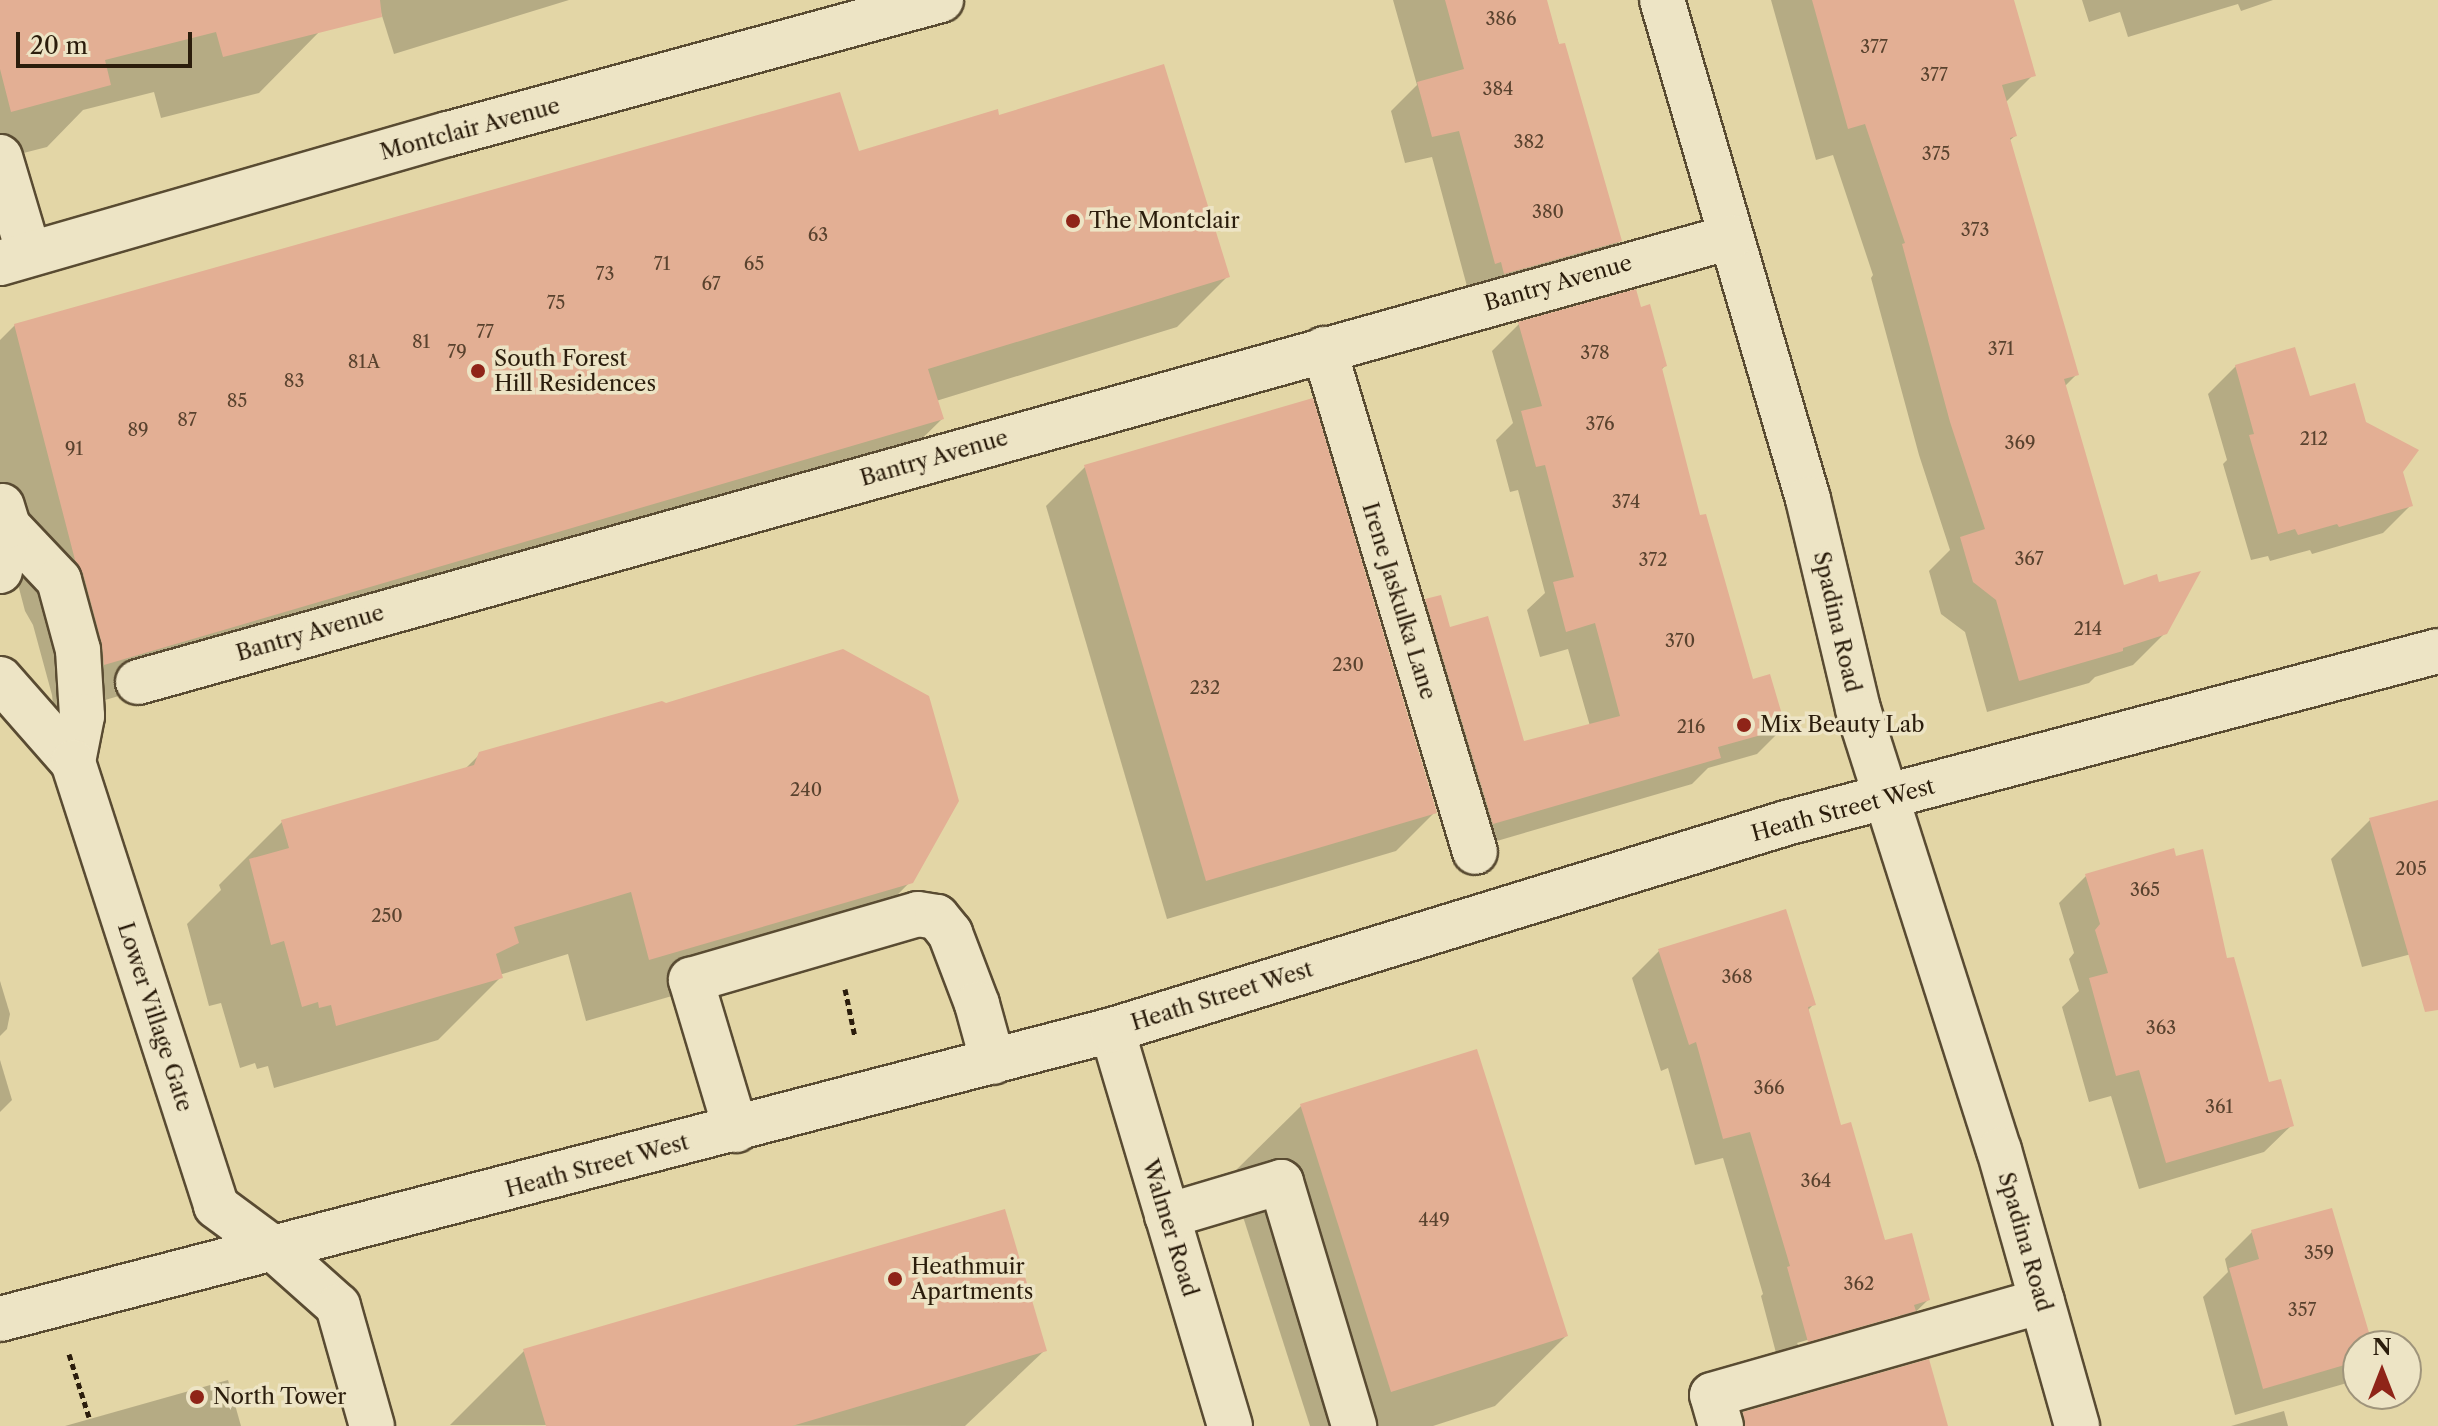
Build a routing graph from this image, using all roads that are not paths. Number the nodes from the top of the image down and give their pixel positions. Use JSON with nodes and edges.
{"nodes":[{"id":1,"x":941,"y":0,"type":"edge"},
{"id":2,"x":1662,"y":0,"type":"edge"},
{"id":3,"x":0,"y":157,"type":"edge"},
{"id":4,"x":1731,"y":237,"type":"junction"},
{"id":5,"x":14,"y":258,"type":"edge"},
{"id":6,"x":1324,"y":349,"type":"junction"},
{"id":7,"x":4,"y":512,"type":"edge"},
{"id":8,"x":0,"y":571,"type":"edge"},
{"id":9,"x":2438,"y":651,"type":"edge"},
{"id":10,"x":0,"y":679,"type":"edge"},
{"id":11,"x":138,"y":682,"type":"dead end"},
{"id":12,"x":73,"y":762,"type":"junction"},
{"id":13,"x":1884,"y":796,"type":"junction"},
{"id":14,"x":1475,"y":852,"type":"dead end"},
{"id":15,"x":1112,"y":1030,"type":"junction"},
{"id":16,"x":993,"y":1062,"type":"junction"},
{"id":17,"x":736,"y":1130,"type":"junction"},
{"id":18,"x":1167,"y":1216,"type":"junction"},
{"id":19,"x":273,"y":1248,"type":"junction"},
{"id":20,"x":2042,"y":1301,"type":"junction"},
{"id":21,"x":0,"y":1319,"type":"edge"},
{"id":22,"x":372,"y":1426,"type":"edge"},
{"id":23,"x":1230,"y":1426,"type":"edge"},
{"id":24,"x":1354,"y":1426,"type":"edge"},
{"id":25,"x":1721,"y":1426,"type":"edge"},
{"id":26,"x":2077,"y":1426,"type":"edge"}],
"edges":[{"from":1,"to":5,"type":"street","name":"Montclair Avenue"},
{"from":2,"to":4,"type":"street","name":"Spadina Road"},
{"from":3,"to":5,"type":"street"},
{"from":4,"to":6,"type":"street","name":"Bantry Avenue"},
{"from":4,"to":13,"type":"street","name":"Spadina Road"},
{"from":6,"to":11,"type":"street","name":"Bantry Avenue"},
{"from":6,"to":14,"type":"street","name":"Irene Jaskulka Lane"},
{"from":7,"to":8,"type":"street","name":"Lower Village Gate"},
{"from":7,"to":12,"type":"street","name":"Lower Village Gate"},
{"from":9,"to":13,"type":"street","name":"Heath Street West"},
{"from":10,"to":12,"type":"street","name":"Lower Village Gate"},
{"from":12,"to":19,"type":"street","name":"Lower Village Gate"},
{"from":13,"to":15,"type":"street","name":"Heath Street West"},
{"from":13,"to":20,"type":"street","name":"Spadina Road"},
{"from":15,"to":16,"type":"street","name":"Heath Street West"},
{"from":15,"to":18,"type":"street","name":"Walmer Road"},
{"from":16,"to":17,"type":"street","name":"Heath Street West"},
{"from":16,"to":17,"type":"street"},
{"from":17,"to":19,"type":"street","name":"Heath Street West"},
{"from":18,"to":23,"type":"street","name":"Walmer Road"},
{"from":18,"to":24,"type":"street"},
{"from":19,"to":21,"type":"street","name":"Heath Street West"},
{"from":19,"to":22,"type":"street","name":"Lower Village Gate"},
{"from":20,"to":25,"type":"street"},
{"from":20,"to":26,"type":"street","name":"Spadina Road"}]}
